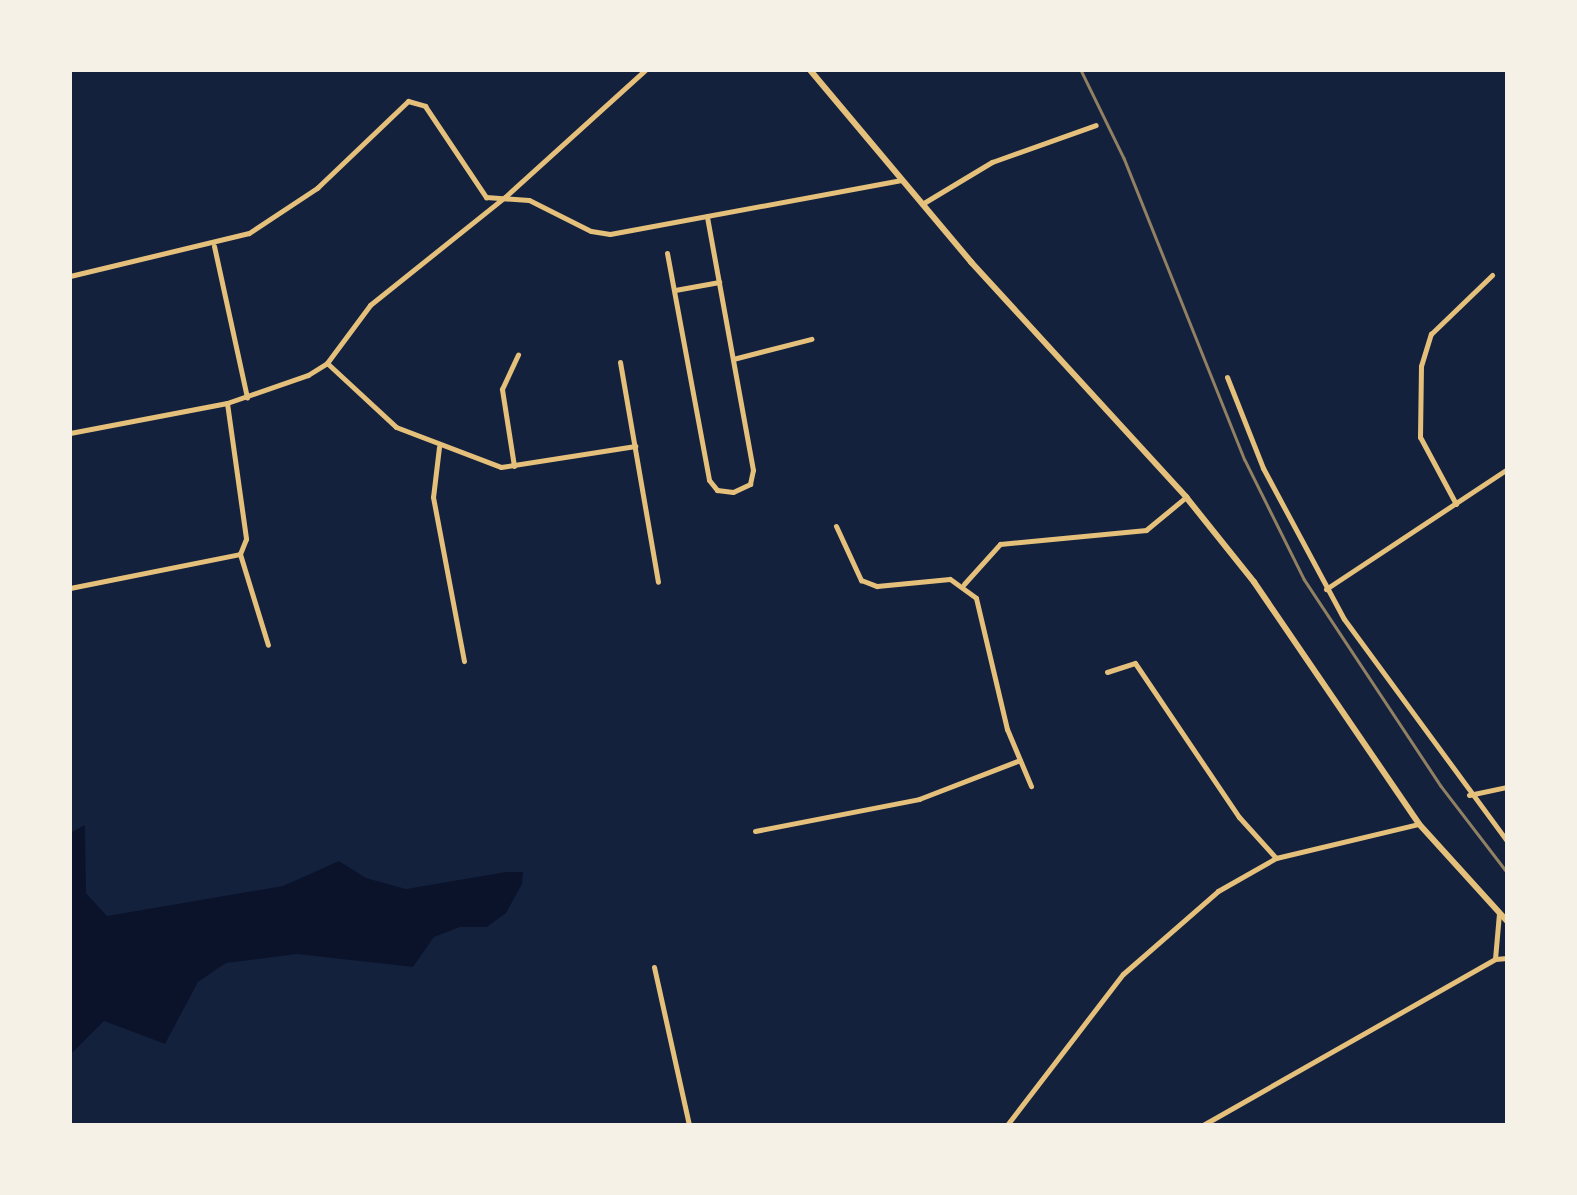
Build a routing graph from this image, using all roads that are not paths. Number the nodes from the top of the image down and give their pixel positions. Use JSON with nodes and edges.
{"nodes":[{"id":1,"x":645,"y":70,"type":"edge"},
{"id":2,"x":810,"y":70,"type":"edge"},
{"id":3,"x":1096,"y":126,"type":"dead end"},
{"id":4,"x":900,"y":180,"type":"junction"},
{"id":5,"x":505,"y":196,"type":"junction"},
{"id":6,"x":921,"y":204,"type":"junction"},
{"id":7,"x":707,"y":216,"type":"junction"},
{"id":8,"x":214,"y":246,"type":"junction"},
{"id":9,"x":668,"y":253,"type":"dead end"},
{"id":10,"x":1492,"y":275,"type":"dead end"},
{"id":11,"x":70,"y":276,"type":"edge"},
{"id":12,"x":719,"y":282,"type":"junction"},
{"id":13,"x":675,"y":290,"type":"junction"},
{"id":14,"x":811,"y":339,"type":"dead end"},
{"id":15,"x":518,"y":355,"type":"dead end"},
{"id":16,"x":732,"y":359,"type":"junction"},
{"id":17,"x":620,"y":362,"type":"dead end"},
{"id":18,"x":326,"y":363,"type":"junction"},
{"id":19,"x":1226,"y":377,"type":"dead end"},
{"id":20,"x":247,"y":397,"type":"junction"},
{"id":21,"x":227,"y":403,"type":"junction"},
{"id":22,"x":70,"y":433,"type":"edge"},
{"id":23,"x":440,"y":446,"type":"junction"},
{"id":24,"x":635,"y":446,"type":"junction"},
{"id":25,"x":514,"y":466,"type":"junction"},
{"id":26,"x":1507,"y":469,"type":"edge"},
{"id":27,"x":1186,"y":497,"type":"junction"},
{"id":28,"x":1456,"y":504,"type":"junction"},
{"id":29,"x":836,"y":526,"type":"dead end"},
{"id":30,"x":240,"y":554,"type":"junction"},
{"id":31,"x":658,"y":582,"type":"dead end"},
{"id":32,"x":964,"y":584,"type":"junction"},
{"id":33,"x":70,"y":588,"type":"edge"},
{"id":34,"x":1326,"y":589,"type":"junction"},
{"id":35,"x":268,"y":645,"type":"dead end"},
{"id":36,"x":464,"y":661,"type":"dead end"},
{"id":37,"x":1106,"y":672,"type":"dead end"},
{"id":38,"x":1020,"y":760,"type":"junction"},
{"id":39,"x":1030,"y":786,"type":"dead end"},
{"id":40,"x":1507,"y":787,"type":"edge"},
{"id":41,"x":1469,"y":794,"type":"junction"},
{"id":42,"x":1419,"y":824,"type":"junction"},
{"id":43,"x":755,"y":831,"type":"dead end"},
{"id":44,"x":1507,"y":841,"type":"edge"},
{"id":45,"x":1276,"y":858,"type":"junction"},
{"id":46,"x":1499,"y":913,"type":"junction"},
{"id":47,"x":1507,"y":921,"type":"edge"},
{"id":48,"x":1507,"y":958,"type":"edge"},
{"id":49,"x":1495,"y":959,"type":"junction"},
{"id":50,"x":654,"y":968,"type":"dead end"},
{"id":51,"x":688,"y":1125,"type":"edge"},
{"id":52,"x":1008,"y":1125,"type":"edge"},
{"id":53,"x":1203,"y":1125,"type":"edge"}],
"edges":[{"from":1,"to":5,"type":"street"},
{"from":2,"to":4,"type":"main road"},
{"from":3,"to":6,"type":"street"},
{"from":4,"to":6,"type":"main road"},
{"from":4,"to":7,"type":"street"},
{"from":5,"to":7,"type":"street"},
{"from":5,"to":8,"type":"street"},
{"from":5,"to":18,"type":"street"},
{"from":6,"to":27,"type":"main road"},
{"from":7,"to":12,"type":"street"},
{"from":8,"to":11,"type":"street"},
{"from":8,"to":20,"type":"street"},
{"from":9,"to":13,"type":"street"},
{"from":10,"to":28,"type":"street"},
{"from":12,"to":13,"type":"street"},
{"from":12,"to":16,"type":"street"},
{"from":13,"to":16,"type":"street"},
{"from":14,"to":16,"type":"street"},
{"from":15,"to":25,"type":"street"},
{"from":17,"to":24,"type":"street"},
{"from":18,"to":20,"type":"street"},
{"from":18,"to":23,"type":"street"},
{"from":19,"to":34,"type":"street"},
{"from":20,"to":21,"type":"street"},
{"from":21,"to":22,"type":"street"},
{"from":21,"to":30,"type":"street"},
{"from":23,"to":25,"type":"street"},
{"from":23,"to":36,"type":"street"},
{"from":24,"to":25,"type":"street"},
{"from":24,"to":31,"type":"street"},
{"from":26,"to":28,"type":"street"},
{"from":27,"to":32,"type":"street"},
{"from":27,"to":42,"type":"main road"},
{"from":28,"to":34,"type":"street"},
{"from":29,"to":32,"type":"street"},
{"from":30,"to":33,"type":"street"},
{"from":30,"to":35,"type":"street"},
{"from":32,"to":38,"type":"street"},
{"from":34,"to":41,"type":"street"},
{"from":37,"to":45,"type":"street"},
{"from":38,"to":39,"type":"street"},
{"from":38,"to":43,"type":"street"},
{"from":40,"to":41,"type":"street"},
{"from":41,"to":44,"type":"street"},
{"from":42,"to":45,"type":"street"},
{"from":42,"to":46,"type":"main road"},
{"from":45,"to":52,"type":"street"},
{"from":46,"to":47,"type":"main road"},
{"from":46,"to":49,"type":"street"},
{"from":48,"to":49,"type":"street"},
{"from":49,"to":53,"type":"street"},
{"from":50,"to":51,"type":"street"}]}
